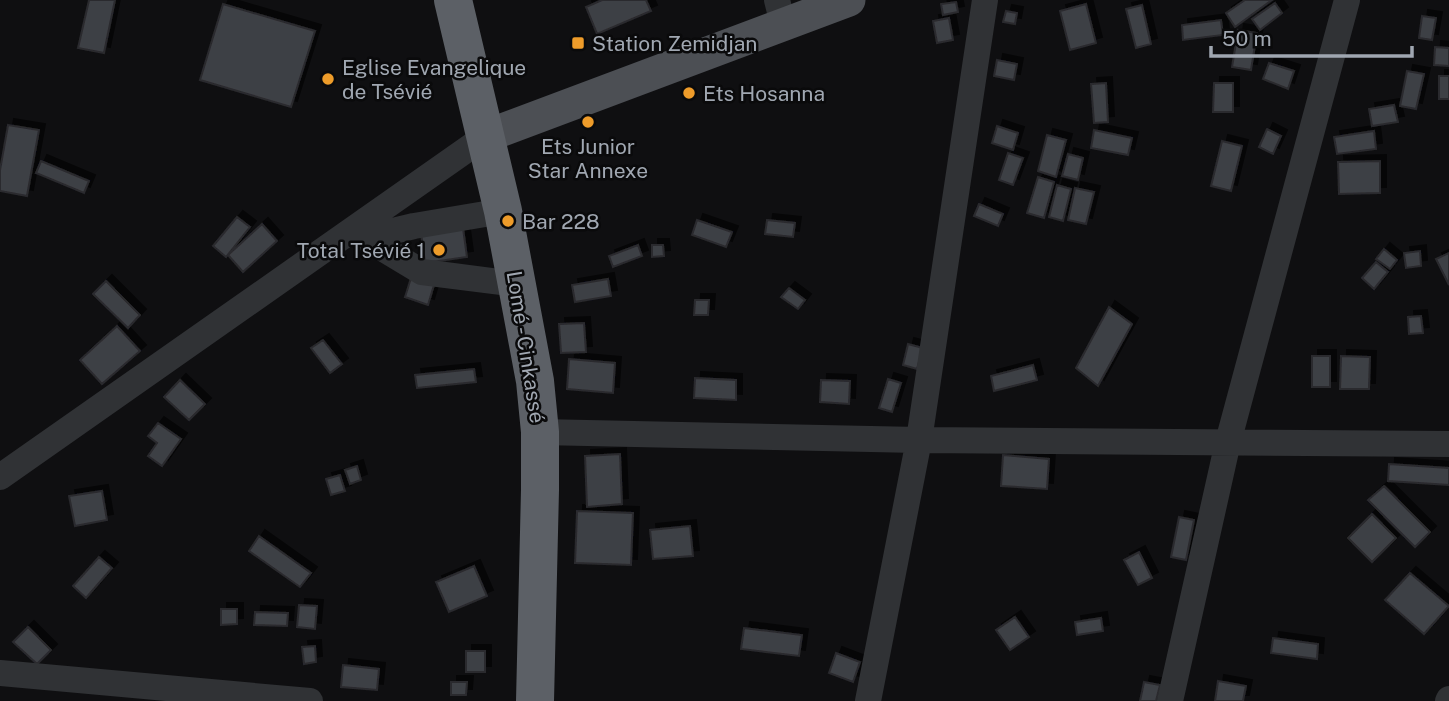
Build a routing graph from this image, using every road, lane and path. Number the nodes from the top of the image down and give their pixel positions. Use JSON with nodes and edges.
{"nodes":[{"id":1,"x":453,"y":0,"type":"edge"},
{"id":2,"x":849,"y":0,"type":"edge"},
{"id":3,"x":985,"y":0,"type":"edge"},
{"id":4,"x":1347,"y":0,"type":"edge"},
{"id":5,"x":780,"y":12,"type":"edge"},
{"id":6,"x":486,"y":136,"type":"junction"},
{"id":7,"x":503,"y":211,"type":"junction"},
{"id":8,"x":358,"y":234,"type":"junction"},
{"id":9,"x":516,"y":284,"type":"junction"},
{"id":10,"x":540,"y":432,"type":"junction"},
{"id":11,"x":919,"y":439,"type":"junction"},
{"id":12,"x":1228,"y":442,"type":"junction"},
{"id":13,"x":1449,"y":443,"type":"edge"},
{"id":14,"x":0,"y":477,"type":"edge"},
{"id":15,"x":0,"y":673,"type":"edge"},
{"id":16,"x":247,"y":699,"type":"edge"},
{"id":17,"x":310,"y":701,"type":"edge"},
{"id":18,"x":535,"y":701,"type":"edge"},
{"id":19,"x":868,"y":701,"type":"edge"},
{"id":20,"x":1170,"y":701,"type":"edge"}],
"edges":[{"from":1,"to":6,"type":"highway","name":"Lomé - Cinkassé"},
{"from":2,"to":5,"type":"main road"},
{"from":3,"to":11,"type":"street"},
{"from":4,"to":12,"type":"street"},
{"from":5,"to":6,"type":"main road"},
{"from":6,"to":7,"type":"highway","name":"Lomé - Cinkassé"},
{"from":6,"to":8,"type":"street"},
{"from":7,"to":8,"type":"street"},
{"from":7,"to":9,"type":"highway","name":"Lomé - Cinkassé"},
{"from":8,"to":9,"type":"street"},
{"from":8,"to":14,"type":"street"},
{"from":9,"to":10,"type":"highway","name":"Lomé - Cinkassé"},
{"from":10,"to":11,"type":"street"},
{"from":10,"to":18,"type":"highway","name":"Lomé - Cinkassé"},
{"from":11,"to":12,"type":"street"},
{"from":11,"to":19,"type":"street"},
{"from":12,"to":13,"type":"street"},
{"from":12,"to":20,"type":"street"},
{"from":15,"to":16,"type":"street"},
{"from":16,"to":17,"type":"street"}]}
